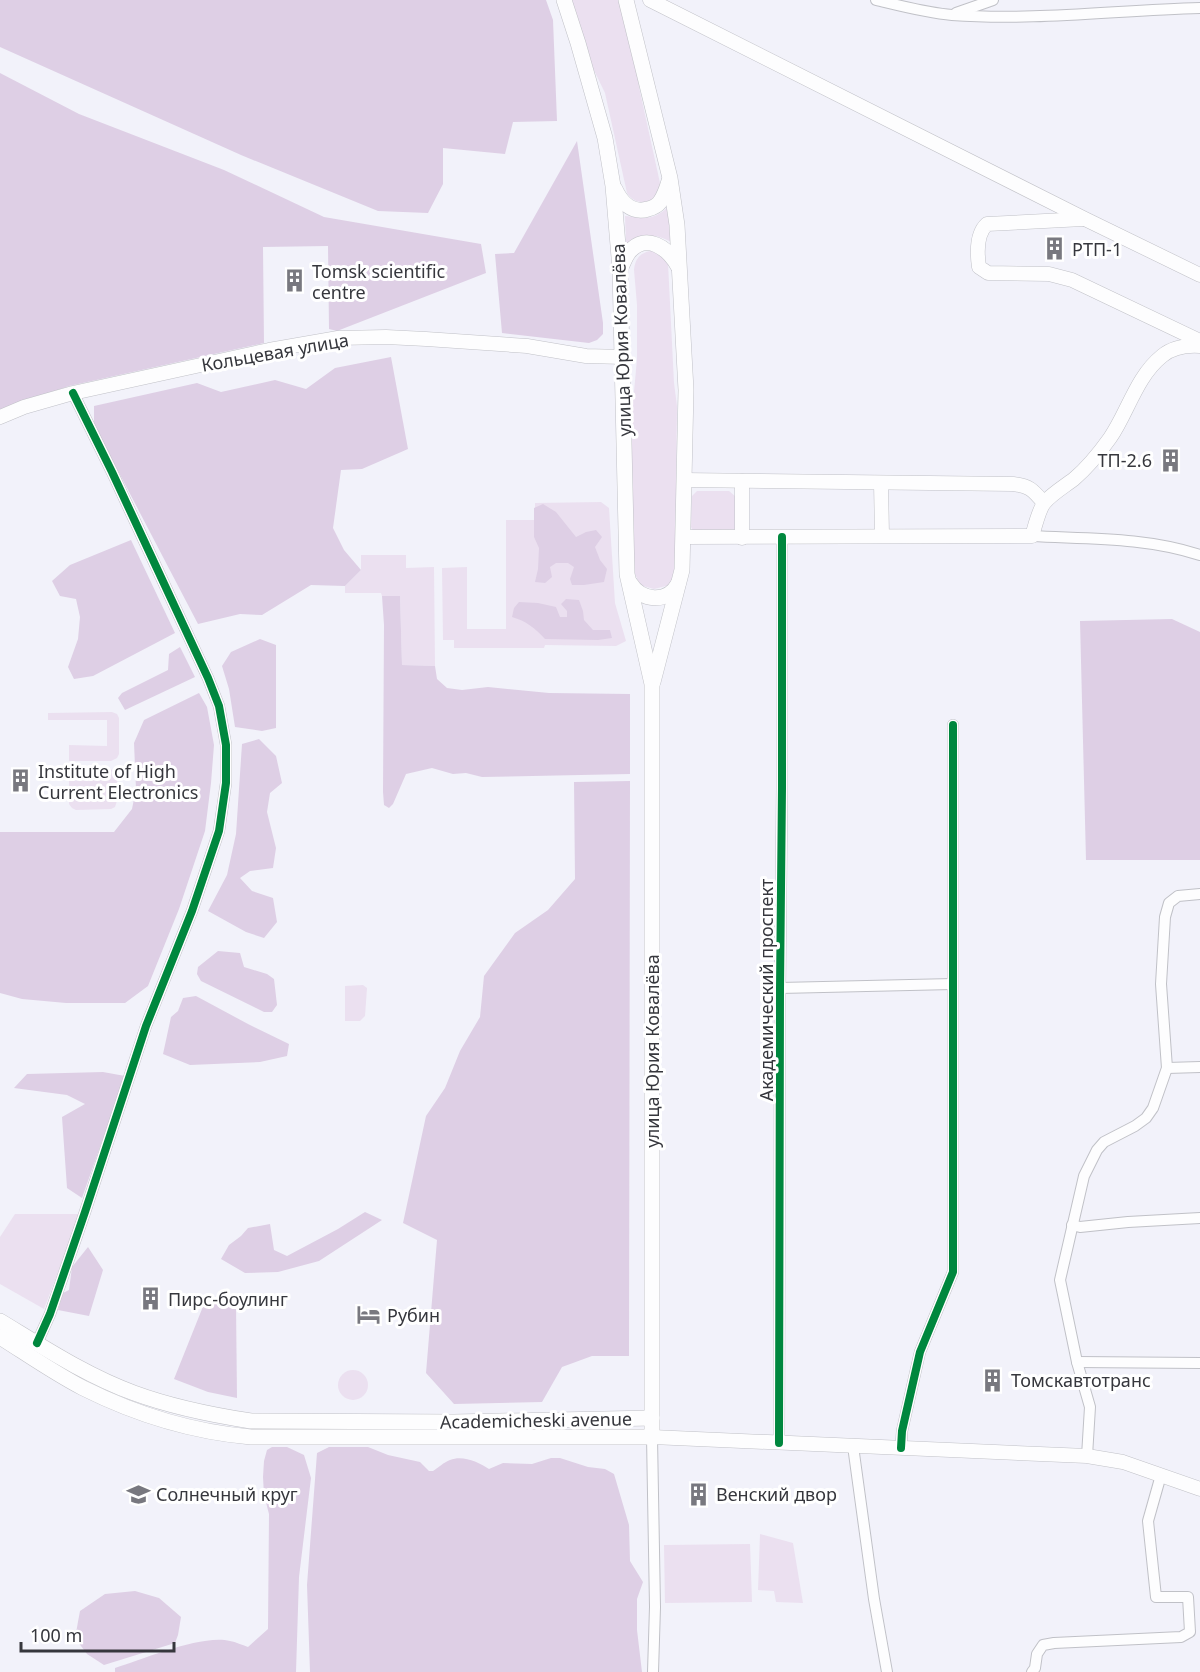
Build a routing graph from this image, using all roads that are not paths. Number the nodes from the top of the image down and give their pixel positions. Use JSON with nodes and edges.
{"nodes":[{"id":1,"x":564,"y":0,"type":"edge"},
{"id":2,"x":626,"y":0,"type":"edge"},
{"id":3,"x":650,"y":0,"type":"edge"},
{"id":4,"x":876,"y":0,"type":"edge"},
{"id":5,"x":993,"y":0,"type":"edge"},
{"id":6,"x":1200,"y":8,"type":"edge"},
{"id":7,"x":950,"y":15,"type":"junction"},
{"id":8,"x":991,"y":16,"type":"junction"},
{"id":9,"x":670,"y":178,"type":"junction"},
{"id":10,"x":613,"y":186,"type":"junction"},
{"id":11,"x":1085,"y":219,"type":"junction"},
{"id":12,"x":679,"y":268,"type":"junction"},
{"id":13,"x":620,"y":269,"type":"junction"},
{"id":14,"x":1200,"y":275,"type":"edge"},
{"id":15,"x":1200,"y":341,"type":"edge"},
{"id":16,"x":1200,"y":346,"type":"edge"},
{"id":17,"x":623,"y":357,"type":"junction"},
{"id":18,"x":73,"y":393,"type":"junction"},
{"id":19,"x":0,"y":417,"type":"edge"},
{"id":20,"x":684,"y":480,"type":"junction"},
{"id":21,"x":742,"y":481,"type":"junction"},
{"id":22,"x":882,"y":483,"type":"junction"},
{"id":23,"x":1044,"y":502,"type":"junction"},
{"id":24,"x":882,"y":535,"type":"junction"},
{"id":25,"x":1032,"y":536,"type":"junction"},
{"id":26,"x":683,"y":537,"type":"junction"},
{"id":27,"x":782,"y":537,"type":"junction"},
{"id":28,"x":742,"y":538,"type":"junction"},
{"id":29,"x":1200,"y":555,"type":"edge"},
{"id":30,"x":627,"y":574,"type":"junction"},
{"id":31,"x":680,"y":581,"type":"junction"},
{"id":32,"x":652,"y":684,"type":"junction"},
{"id":33,"x":953,"y":725,"type":"dead end"},
{"id":34,"x":1200,"y":894,"type":"edge"},
{"id":35,"x":953,"y":984,"type":"junction"},
{"id":36,"x":780,"y":988,"type":"junction"},
{"id":37,"x":1200,"y":1067,"type":"edge"},
{"id":38,"x":1167,"y":1068,"type":"junction"},
{"id":39,"x":1200,"y":1218,"type":"edge"},
{"id":40,"x":1072,"y":1225,"type":"junction"},
{"id":41,"x":0,"y":1321,"type":"edge"},
{"id":42,"x":0,"y":1337,"type":"edge"},
{"id":43,"x":37,"y":1343,"type":"junction"},
{"id":44,"x":1077,"y":1362,"type":"junction"},
{"id":45,"x":1200,"y":1364,"type":"edge"},
{"id":46,"x":652,"y":1418,"type":"junction"},
{"id":47,"x":251,"y":1421,"type":"junction"},
{"id":48,"x":454,"y":1430,"type":"junction"},
{"id":49,"x":251,"y":1437,"type":"junction"},
{"id":50,"x":652,"y":1437,"type":"junction"},
{"id":51,"x":779,"y":1443,"type":"junction"},
{"id":52,"x":853,"y":1446,"type":"junction"},
{"id":53,"x":901,"y":1448,"type":"junction"},
{"id":54,"x":1088,"y":1456,"type":"junction"},
{"id":55,"x":1161,"y":1475,"type":"junction"},
{"id":56,"x":1200,"y":1489,"type":"edge"},
{"id":57,"x":653,"y":1672,"type":"edge"},
{"id":58,"x":887,"y":1672,"type":"edge"},
{"id":59,"x":1032,"y":1672,"type":"edge"}],
"edges":[{"from":1,"to":10,"type":"main road","name":"улица Юрия Ковалёва"},
{"from":2,"to":9,"type":"main road","name":"улица Юрия Ковалёва"},
{"from":3,"to":11,"type":"street"},
{"from":4,"to":7,"type":"street"},
{"from":5,"to":7,"type":"street"},
{"from":5,"to":8,"type":"street"},
{"from":6,"to":8,"type":"street"},
{"from":7,"to":8,"type":"street"},
{"from":9,"to":10,"type":"main road"},
{"from":9,"to":12,"type":"main road","name":"улица Юрия Ковалёва"},
{"from":10,"to":13,"type":"main road","name":"улица Юрия Ковалёва"},
{"from":11,"to":14,"type":"street"},
{"from":11,"to":15,"type":"street"},
{"from":12,"to":13,"type":"main road"},
{"from":12,"to":20,"type":"main road","name":"улица Юрия Ковалёва"},
{"from":13,"to":17,"type":"main road","name":"улица Юрия Ковалёва"},
{"from":16,"to":23,"type":"street"},
{"from":17,"to":18,"type":"street","name":"Кольцевая улица"},
{"from":17,"to":30,"type":"main road","name":"улица Юрия Ковалёва"},
{"from":18,"to":19,"type":"street","name":"Кольцевая улица"},
{"from":18,"to":43,"type":"street"},
{"from":20,"to":21,"type":"street"},
{"from":20,"to":26,"type":"main road","name":"улица Юрия Ковалёва"},
{"from":21,"to":22,"type":"street"},
{"from":21,"to":28,"type":"street"},
{"from":22,"to":23,"type":"street"},
{"from":22,"to":24,"type":"street"},
{"from":23,"to":25,"type":"street"},
{"from":24,"to":25,"type":"street"},
{"from":24,"to":27,"type":"street"},
{"from":25,"to":29,"type":"street"},
{"from":26,"to":28,"type":"street"},
{"from":26,"to":31,"type":"main road","name":"улица Юрия Ковалёва"},
{"from":27,"to":28,"type":"street"},
{"from":27,"to":36,"type":"street","name":"Академический проспект"},
{"from":30,"to":31,"type":"main road"},
{"from":30,"to":32,"type":"main road","name":"улица Юрия Ковалёва"},
{"from":31,"to":32,"type":"main road","name":"улица Юрия Ковалёва"},
{"from":32,"to":46,"type":"main road","name":"улица Юрия Ковалёва"},
{"from":33,"to":35,"type":"street"},
{"from":34,"to":38,"type":"street"},
{"from":35,"to":36,"type":"street"},
{"from":35,"to":53,"type":"street"},
{"from":36,"to":51,"type":"street","name":"Академический проспект"},
{"from":37,"to":38,"type":"street"},
{"from":38,"to":40,"type":"street"},
{"from":39,"to":40,"type":"street"},
{"from":40,"to":44,"type":"street"},
{"from":41,"to":43,"type":"main road","name":"Academicheski avenue"},
{"from":42,"to":49,"type":"main road","name":"Academicheski avenue"},
{"from":43,"to":47,"type":"main road","name":"Academicheski avenue"},
{"from":44,"to":45,"type":"street"},
{"from":44,"to":54,"type":"street"},
{"from":46,"to":48,"type":"main road","name":"Academicheski avenue"},
{"from":46,"to":50,"type":"main road","name":"Academicheski avenue"},
{"from":47,"to":48,"type":"main road","name":"Academicheski avenue"},
{"from":47,"to":49,"type":"main road"},
{"from":48,"to":49,"type":"main road","name":"Academicheski avenue"},
{"from":48,"to":50,"type":"main road","name":"Academicheski avenue"},
{"from":50,"to":51,"type":"street"},
{"from":50,"to":57,"type":"street"},
{"from":51,"to":52,"type":"street"},
{"from":52,"to":53,"type":"street"},
{"from":52,"to":58,"type":"street"},
{"from":53,"to":54,"type":"street"},
{"from":54,"to":55,"type":"street"},
{"from":55,"to":56,"type":"street"},
{"from":55,"to":59,"type":"street"}]}
